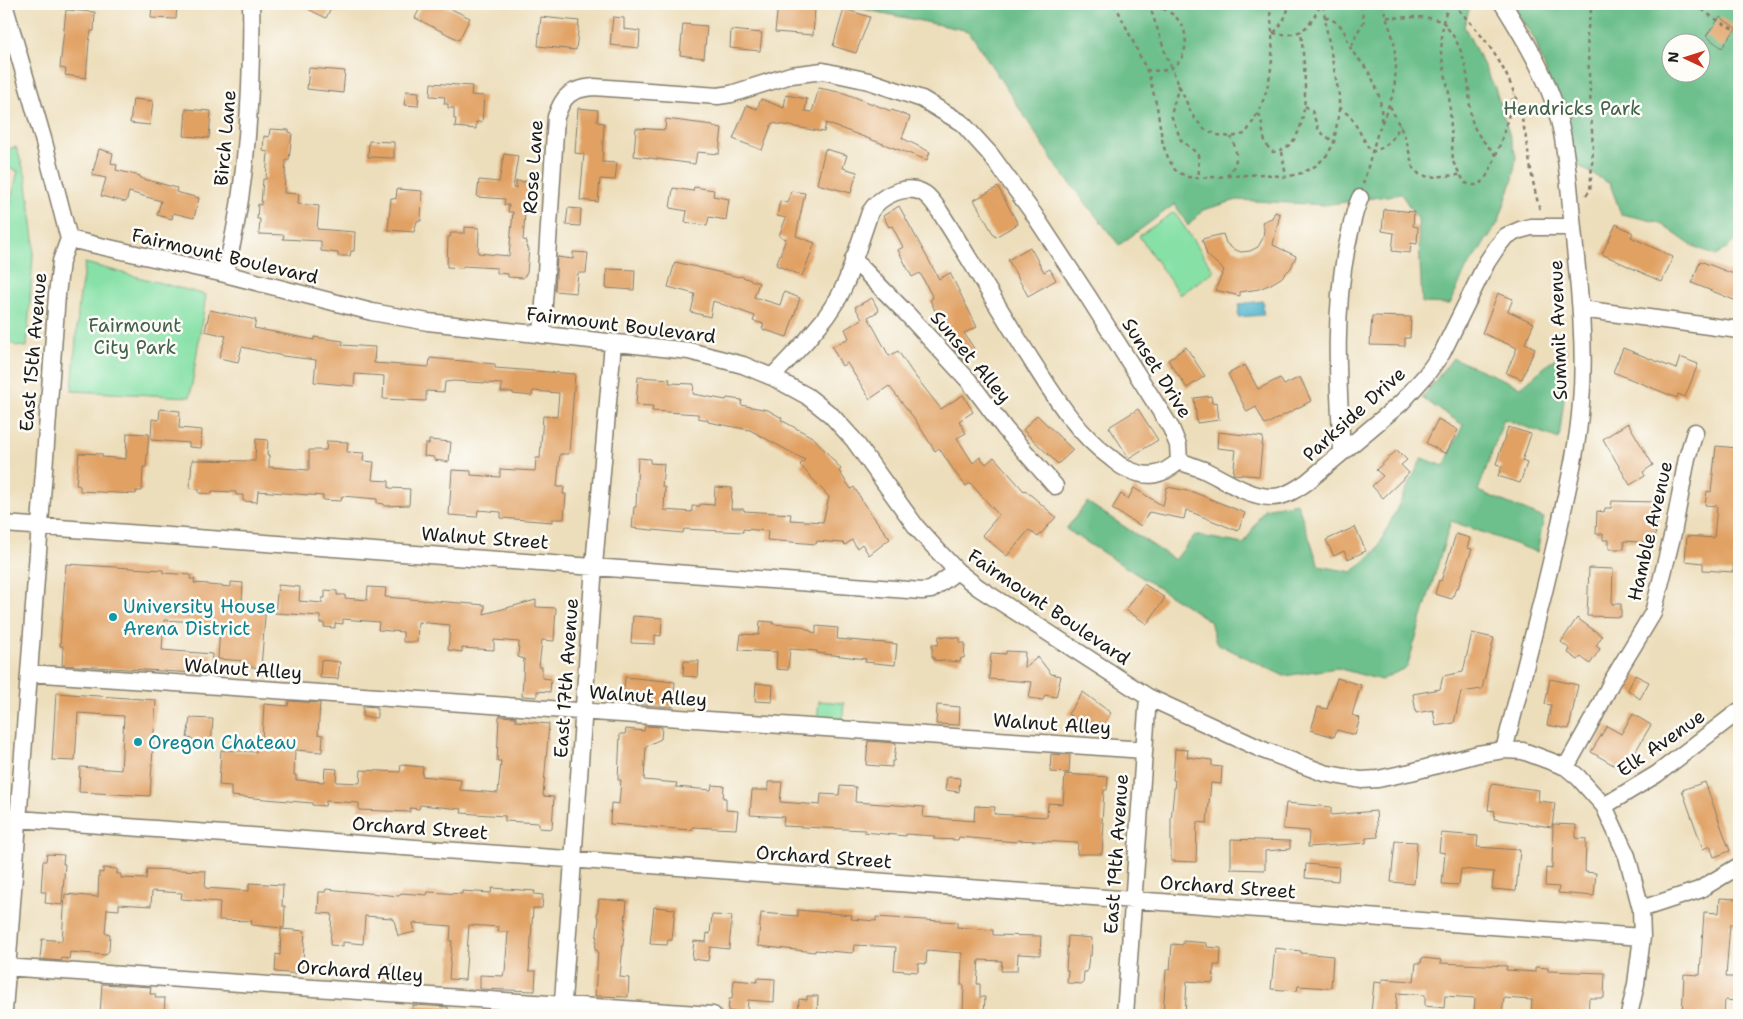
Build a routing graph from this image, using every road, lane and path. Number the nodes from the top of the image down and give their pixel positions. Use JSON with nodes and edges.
{"nodes":[{"id":1,"x":4,"y":4,"type":"edge"},
{"id":2,"x":251,"y":4,"type":"edge"},
{"id":3,"x":1115,"y":4,"type":"edge"},
{"id":4,"x":1149,"y":4,"type":"edge"},
{"id":5,"x":1269,"y":4,"type":"edge"},
{"id":6,"x":1289,"y":4,"type":"edge"},
{"id":7,"x":1322,"y":4,"type":"edge"},
{"id":8,"x":1361,"y":4,"type":"edge"},
{"id":9,"x":1382,"y":4,"type":"edge"},
{"id":10,"x":1451,"y":4,"type":"edge"},
{"id":11,"x":1503,"y":4,"type":"edge"},
{"id":12,"x":1592,"y":4,"type":"edge"},
{"id":13,"x":1696,"y":4,"type":"edge"},
{"id":14,"x":1325,"y":17,"type":"junction"},
{"id":15,"x":1387,"y":17,"type":"junction"},
{"id":16,"x":1443,"y":22,"type":"junction"},
{"id":17,"x":1301,"y":31,"type":"junction"},
{"id":18,"x":1739,"y":32,"type":"edge"},
{"id":19,"x":1273,"y":33,"type":"junction"},
{"id":20,"x":1351,"y":47,"type":"junction"},
{"id":21,"x":1172,"y":68,"type":"junction"},
{"id":22,"x":1146,"y":70,"type":"junction"},
{"id":23,"x":1180,"y":84,"type":"junction"},
{"id":24,"x":685,"y":92,"type":"joint"},
{"id":25,"x":1514,"y":94,"type":"junction"},
{"id":26,"x":1390,"y":105,"type":"junction"},
{"id":27,"x":1305,"y":106,"type":"junction"},
{"id":28,"x":1339,"y":107,"type":"junction"},
{"id":29,"x":1258,"y":112,"type":"junction"},
{"id":30,"x":1400,"y":125,"type":"junction"},
{"id":31,"x":1380,"y":126,"type":"junction"},
{"id":32,"x":1231,"y":137,"type":"junction"},
{"id":33,"x":1334,"y":142,"type":"junction"},
{"id":34,"x":1282,"y":151,"type":"junction"},
{"id":35,"x":1371,"y":152,"type":"junction"},
{"id":36,"x":1496,"y":155,"type":"junction"},
{"id":37,"x":1460,"y":175,"type":"junction"},
{"id":38,"x":1226,"y":177,"type":"junction"},
{"id":39,"x":1286,"y":177,"type":"junction"},
{"id":40,"x":1199,"y":178,"type":"junction"},
{"id":41,"x":1360,"y":198,"type":"joint"},
{"id":42,"x":1571,"y":199,"type":"junction"},
{"id":43,"x":1545,"y":226,"type":"junction"},
{"id":44,"x":1573,"y":228,"type":"junction"},
{"id":45,"x":69,"y":240,"type":"junction"},
{"id":46,"x":853,"y":259,"type":"junction"},
{"id":47,"x":224,"y":274,"type":"junction"},
{"id":48,"x":1580,"y":309,"type":"junction"},
{"id":49,"x":1739,"y":330,"type":"edge"},
{"id":50,"x":542,"y":335,"type":"junction"},
{"id":51,"x":613,"y":343,"type":"junction"},
{"id":52,"x":772,"y":377,"type":"junction"},
{"id":53,"x":1695,"y":432,"type":"dead end"},
{"id":54,"x":1342,"y":452,"type":"junction"},
{"id":55,"x":1179,"y":461,"type":"junction"},
{"id":56,"x":1055,"y":486,"type":"dead end"},
{"id":57,"x":4,"y":524,"type":"edge"},
{"id":58,"x":40,"y":526,"type":"junction"},
{"id":59,"x":594,"y":566,"type":"junction"},
{"id":60,"x":957,"y":571,"type":"junction"},
{"id":61,"x":29,"y":674,"type":"junction"},
{"id":62,"x":1148,"y":696,"type":"junction"},
{"id":63,"x":1739,"y":711,"type":"edge"},
{"id":64,"x":584,"y":712,"type":"junction"},
{"id":65,"x":1144,"y":750,"type":"junction"},
{"id":66,"x":1504,"y":750,"type":"junction"},
{"id":67,"x":1566,"y":767,"type":"junction"},
{"id":68,"x":1604,"y":806,"type":"junction"},
{"id":69,"x":11,"y":819,"type":"edge"},
{"id":70,"x":573,"y":859,"type":"junction"},
{"id":71,"x":1739,"y":866,"type":"edge"},
{"id":72,"x":1133,"y":900,"type":"junction"},
{"id":73,"x":1641,"y":909,"type":"junction"},
{"id":74,"x":1642,"y":937,"type":"junction"},
{"id":75,"x":5,"y":967,"type":"edge"},
{"id":76,"x":563,"y":1010,"type":"edge"},
{"id":77,"x":4,"y":1011,"type":"edge"},
{"id":78,"x":713,"y":1015,"type":"edge"},
{"id":79,"x":1125,"y":1015,"type":"edge"},
{"id":80,"x":1629,"y":1015,"type":"edge"}],
"edges":[{"from":1,"to":45,"type":"street"},
{"from":2,"to":47,"type":"street","name":"Birch Lane"},
{"from":3,"to":22,"type":"path"},
{"from":4,"to":21,"type":"path"},
{"from":4,"to":21,"type":"path"},
{"from":5,"to":19,"type":"path"},
{"from":6,"to":19,"type":"path"},
{"from":7,"to":14,"type":"path"},
{"from":7,"to":17,"type":"path"},
{"from":8,"to":20,"type":"path"},
{"from":9,"to":15,"type":"path"},
{"from":10,"to":16,"type":"path"},
{"from":10,"to":25,"type":"path"},
{"from":11,"to":42,"type":"street","name":"Summit Avenue"},
{"from":12,"to":42,"type":"path"},
{"from":13,"to":18,"type":"path"},
{"from":14,"to":20,"type":"path"},
{"from":14,"to":28,"type":"path"},
{"from":15,"to":16,"type":"path"},
{"from":15,"to":26,"type":"path"},
{"from":16,"to":36,"type":"path"},
{"from":16,"to":37,"type":"path"},
{"from":17,"to":19,"type":"path"},
{"from":17,"to":27,"type":"path"},
{"from":19,"to":29,"type":"path"},
{"from":20,"to":31,"type":"path"},
{"from":21,"to":22,"type":"path"},
{"from":21,"to":23,"type":"path"},
{"from":22,"to":40,"type":"path"},
{"from":23,"to":32,"type":"path"},
{"from":23,"to":40,"type":"path"},
{"from":24,"to":50,"type":"street","name":"Rose Lane"},
{"from":24,"to":55,"type":"street","name":"Sunset Drive"},
{"from":25,"to":36,"type":"path"},
{"from":25,"to":43,"type":"path"},
{"from":26,"to":30,"type":"path"},
{"from":26,"to":31,"type":"path"},
{"from":27,"to":33,"type":"path"},
{"from":27,"to":34,"type":"path"},
{"from":28,"to":33,"type":"path"},
{"from":28,"to":35,"type":"path"},
{"from":29,"to":32,"type":"path"},
{"from":29,"to":34,"type":"path"},
{"from":30,"to":35,"type":"path"},
{"from":30,"to":37,"type":"path"},
{"from":31,"to":35,"type":"path"},
{"from":32,"to":38,"type":"path"},
{"from":33,"to":39,"type":"path"},
{"from":34,"to":39,"type":"path"},
{"from":35,"to":41,"type":"path"},
{"from":36,"to":37,"type":"path"},
{"from":38,"to":39,"type":"path"},
{"from":38,"to":40,"type":"path"},
{"from":41,"to":54,"type":"street"},
{"from":42,"to":44,"type":"street","name":"Summit Avenue"},
{"from":43,"to":44,"type":"street","name":"Parkside Drive"},
{"from":43,"to":54,"type":"street","name":"Parkside Drive"},
{"from":44,"to":48,"type":"street","name":"Summit Avenue"},
{"from":45,"to":47,"type":"street","name":"Fairmount Boulevard"},
{"from":45,"to":58,"type":"street","name":"East 15th Avenue"},
{"from":46,"to":52,"type":"street"},
{"from":46,"to":55,"type":"street"},
{"from":46,"to":56,"type":"street","name":"Sunset Alley"},
{"from":47,"to":50,"type":"street","name":"Fairmount Boulevard"},
{"from":48,"to":49,"type":"street"},
{"from":48,"to":66,"type":"street","name":"Summit Avenue"},
{"from":50,"to":51,"type":"street","name":"Fairmount Boulevard"},
{"from":51,"to":52,"type":"street","name":"Fairmount Boulevard"},
{"from":51,"to":59,"type":"street","name":"East 17th Avenue"},
{"from":52,"to":60,"type":"street","name":"Fairmount Boulevard"},
{"from":53,"to":67,"type":"street","name":"Hamble Avenue"},
{"from":54,"to":55,"type":"street","name":"Parkside Drive"},
{"from":57,"to":58,"type":"street","name":"Walnut Street"},
{"from":58,"to":59,"type":"street","name":"Walnut Street"},
{"from":58,"to":61,"type":"street","name":"East 15th Avenue"},
{"from":59,"to":60,"type":"street","name":"Walnut Street"},
{"from":59,"to":64,"type":"street","name":"East 17th Avenue"},
{"from":60,"to":62,"type":"street","name":"Fairmount Boulevard"},
{"from":61,"to":64,"type":"street","name":"Walnut Alley"},
{"from":61,"to":69,"type":"street","name":"East 15th Avenue"},
{"from":62,"to":65,"type":"street","name":"East 19th Avenue"},
{"from":62,"to":66,"type":"street","name":"Fairmount Boulevard"},
{"from":63,"to":68,"type":"street","name":"Elk Avenue"},
{"from":64,"to":65,"type":"street","name":"Walnut Alley"},
{"from":64,"to":70,"type":"street","name":"East 17th Avenue"},
{"from":65,"to":72,"type":"street","name":"East 19th Avenue"},
{"from":66,"to":67,"type":"street","name":"Fairmount Boulevard"},
{"from":67,"to":68,"type":"street","name":"Fairmount Boulevard"},
{"from":68,"to":73,"type":"street","name":"Fairmount Boulevard"},
{"from":69,"to":70,"type":"street","name":"Orchard Street"},
{"from":69,"to":75,"type":"street","name":"East 15th Avenue"},
{"from":70,"to":72,"type":"street","name":"Orchard Street"},
{"from":70,"to":76,"type":"street","name":"East 17th Avenue"},
{"from":71,"to":73,"type":"street"},
{"from":72,"to":74,"type":"street","name":"Orchard Street"},
{"from":72,"to":79,"type":"street","name":"East 19th Avenue"},
{"from":73,"to":74,"type":"street","name":"Fairmount Boulevard"},
{"from":74,"to":80,"type":"street","name":"Fairmount Boulevard"},
{"from":75,"to":76,"type":"street","name":"Orchard Alley"},
{"from":75,"to":77,"type":"street","name":"East 15th Avenue"},
{"from":76,"to":78,"type":"street","name":"Orchard Alley"}]}
